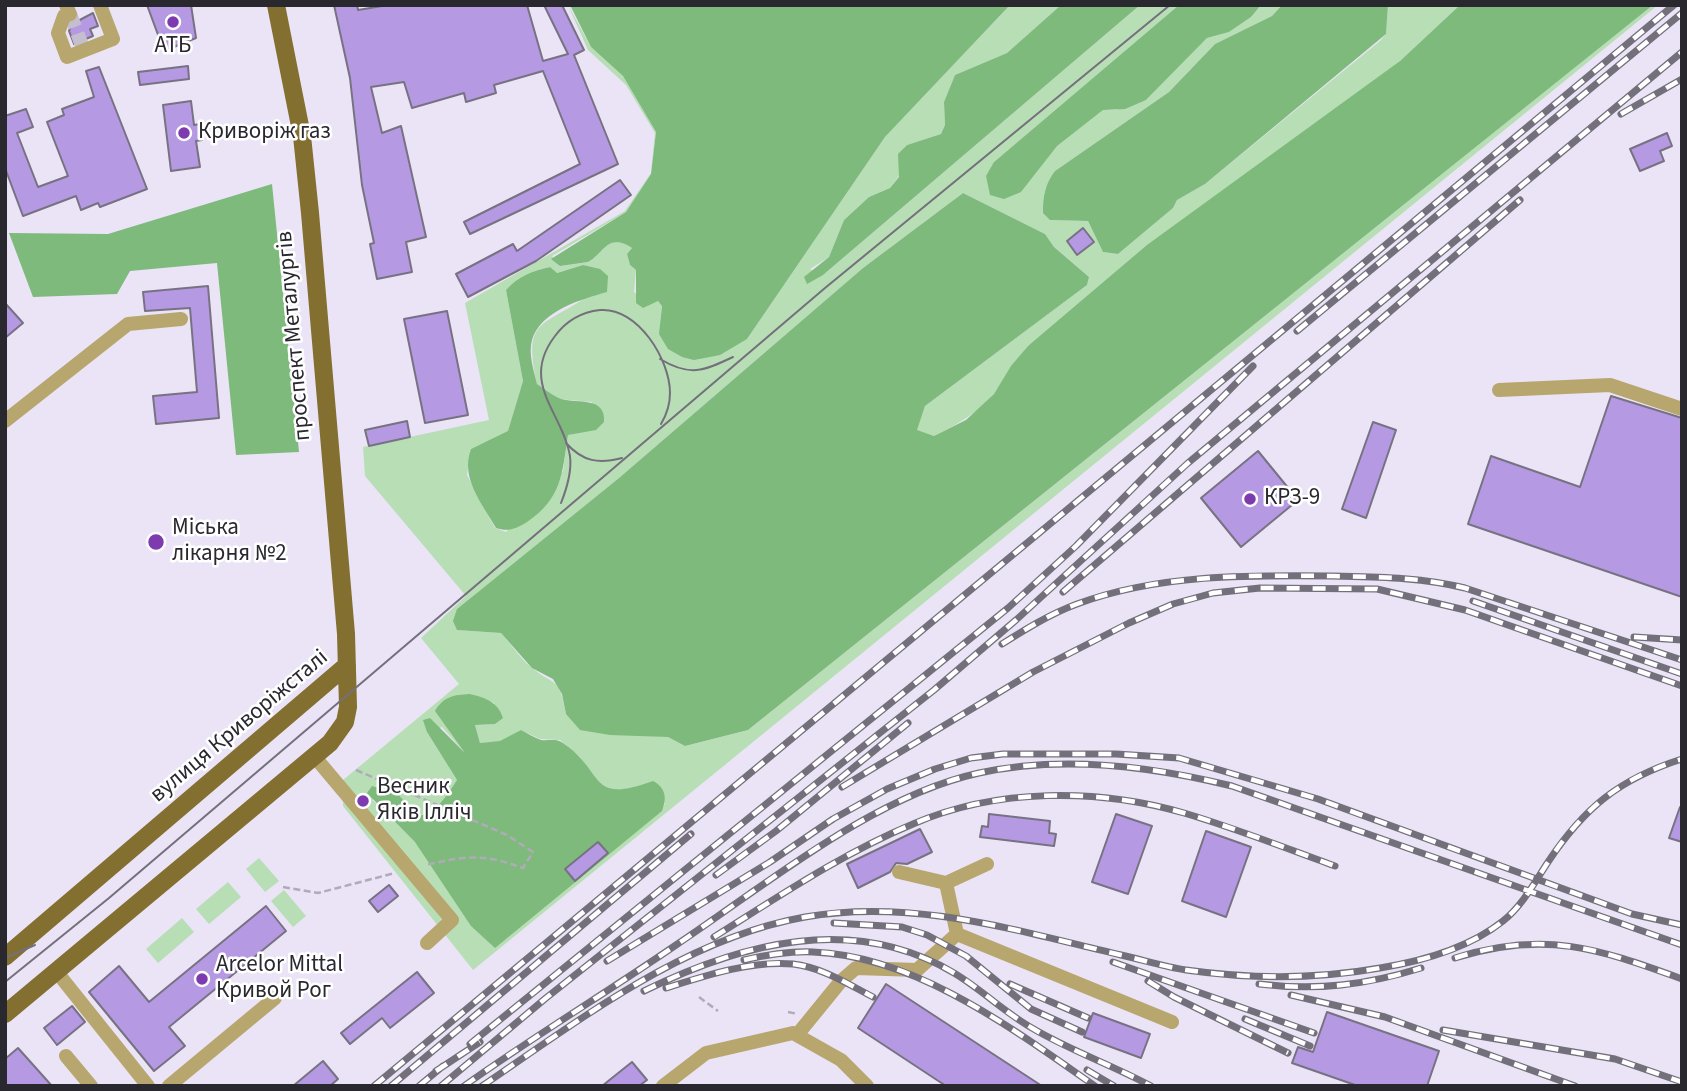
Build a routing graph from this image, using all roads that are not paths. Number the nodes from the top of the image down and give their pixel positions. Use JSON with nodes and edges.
{"nodes":[{"id":1,"x":66,"y":5,"type":"edge"},
{"id":2,"x":100,"y":5,"type":"edge"},
{"id":3,"x":276,"y":5,"type":"edge"},
{"id":4,"x":181,"y":319,"type":"dead end"},
{"id":5,"x":1499,"y":390,"type":"dead end"},
{"id":6,"x":1682,"y":409,"type":"edge"},
{"id":7,"x":5,"y":421,"type":"edge"},
{"id":8,"x":347,"y":665,"type":"junction"},
{"id":9,"x":314,"y":756,"type":"junction"},
{"id":10,"x":987,"y":864,"type":"dead end"},
{"id":11,"x":899,"y":872,"type":"dead end"},
{"id":12,"x":946,"y":883,"type":"junction"},
{"id":13,"x":957,"y":934,"type":"junction"},
{"id":14,"x":427,"y":943,"type":"dead end"},
{"id":15,"x":5,"y":957,"type":"edge"},
{"id":16,"x":56,"y":971,"type":"junction"},
{"id":17,"x":275,"y":998,"type":"dead end"},
{"id":18,"x":5,"y":1014,"type":"edge"},
{"id":19,"x":1172,"y":1022,"type":"dead end"},
{"id":20,"x":797,"y":1035,"type":"junction"},
{"id":21,"x":66,"y":1056,"type":"dead end"},
{"id":22,"x":91,"y":1086,"type":"edge"},
{"id":23,"x":148,"y":1086,"type":"edge"},
{"id":24,"x":169,"y":1086,"type":"edge"},
{"id":25,"x":663,"y":1086,"type":"edge"},
{"id":26,"x":867,"y":1086,"type":"edge"}],
"edges":[{"from":1,"to":2,"type":"lane"},
{"from":3,"to":8,"type":"main road","name":"проспект Металургів"},
{"from":4,"to":7,"type":"lane"},
{"from":5,"to":6,"type":"lane"},
{"from":8,"to":9,"type":"main road","name":"вулиця Криворіжсталі"},
{"from":8,"to":15,"type":"main road","name":"вулиця Криворіжсталі"},
{"from":9,"to":14,"type":"lane"},
{"from":9,"to":16,"type":"main road","name":"вулиця Криворіжсталі"},
{"from":10,"to":12,"type":"lane"},
{"from":11,"to":12,"type":"lane"},
{"from":12,"to":13,"type":"lane"},
{"from":13,"to":19,"type":"lane"},
{"from":13,"to":20,"type":"lane"},
{"from":16,"to":18,"type":"main road","name":"вулиця Криворіжсталі"},
{"from":16,"to":23,"type":"lane"},
{"from":17,"to":24,"type":"lane"},
{"from":20,"to":25,"type":"lane"},
{"from":20,"to":26,"type":"lane"},
{"from":21,"to":22,"type":"lane"}]}
